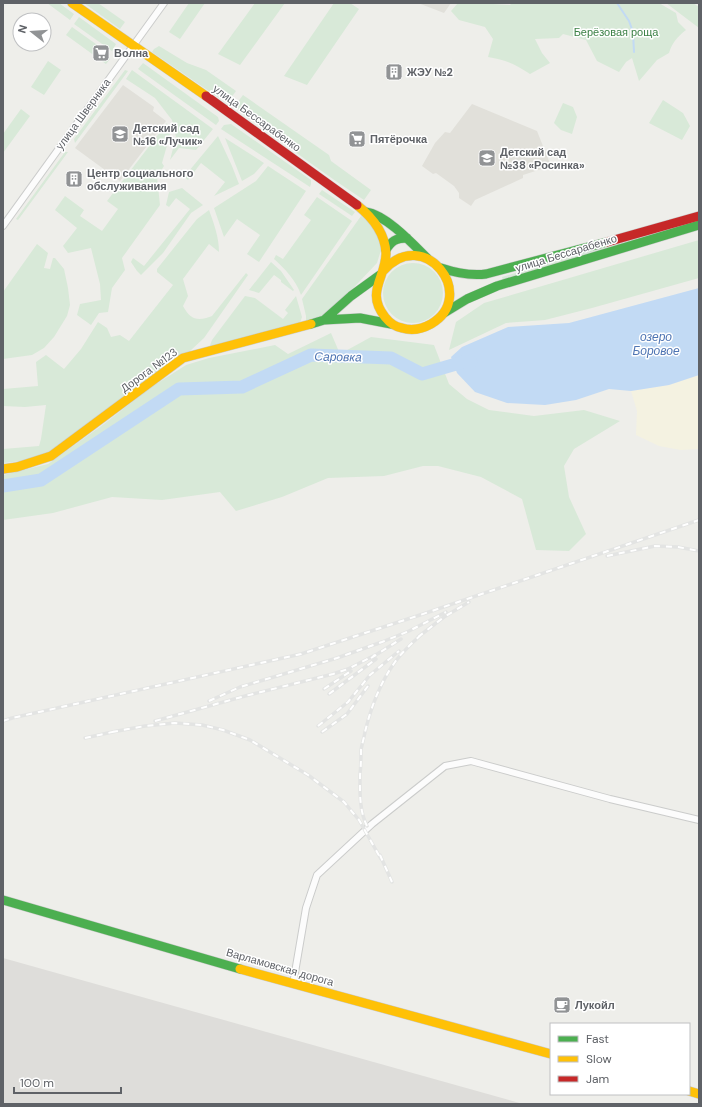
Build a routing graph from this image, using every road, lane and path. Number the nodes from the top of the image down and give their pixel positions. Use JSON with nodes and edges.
{"nodes":[{"id":1,"x":72,"y":3,"type":"edge"},
{"id":2,"x":164,"y":3,"type":"edge"},
{"id":3,"x":132,"y":46,"type":"junction"},
{"id":4,"x":366,"y":212,"type":"junction"},
{"id":5,"x":699,"y":216,"type":"edge"},
{"id":6,"x":3,"y":226,"type":"edge"},
{"id":7,"x":699,"y":226,"type":"edge"},
{"id":8,"x":407,"y":238,"type":"junction"},
{"id":9,"x":386,"y":250,"type":"junction"},
{"id":10,"x":427,"y":258,"type":"junction"},
{"id":11,"x":441,"y":268,"type":"junction"},
{"id":12,"x":382,"y":273,"type":"junction"},
{"id":13,"x":444,"y":313,"type":"junction"},
{"id":14,"x":324,"y":320,"type":"junction"},
{"id":15,"x":393,"y":324,"type":"junction"},
{"id":16,"x":3,"y":469,"type":"edge"},
{"id":17,"x":699,"y":820,"type":"edge"},
{"id":18,"x":3,"y":900,"type":"edge"},
{"id":19,"x":293,"y":984,"type":"junction"},
{"id":20,"x":550,"y":1054,"type":"edge"}],
"edges":[{"from":1,"to":3,"type":"main road","name":"улица Бессарабенко"},
{"from":2,"to":3,"type":"street","name":"улица Шверника"},
{"from":3,"to":4,"type":"main road","name":"улица Бессарабенко"},
{"from":3,"to":6,"type":"street","name":"улица Шверника"},
{"from":4,"to":8,"type":"main road","name":"улица Бессарабенко"},
{"from":4,"to":9,"type":"main road","name":"улица Бессарабенко"},
{"from":5,"to":11,"type":"main road","name":"улица Бессарабенко"},
{"from":7,"to":13,"type":"main road","name":"улица Бессарабенко"},
{"from":8,"to":9,"type":"main road"},
{"from":8,"to":10,"type":"main road","name":"улица Бессарабенко"},
{"from":9,"to":12,"type":"main road","name":"улица Бессарабенко"},
{"from":10,"to":11,"type":"main road"},
{"from":10,"to":12,"type":"main road"},
{"from":11,"to":13,"type":"main road"},
{"from":12,"to":14,"type":"main road","name":"Дорога №123"},
{"from":12,"to":15,"type":"main road"},
{"from":13,"to":15,"type":"main road"},
{"from":14,"to":15,"type":"main road","name":"Дорога №123"},
{"from":14,"to":16,"type":"main road","name":"Дорога №123"},
{"from":17,"to":19,"type":"street"},
{"from":18,"to":19,"type":"main road","name":"Варламовская дорога"},
{"from":19,"to":20,"type":"main road","name":"Варламовская дорога"}]}
